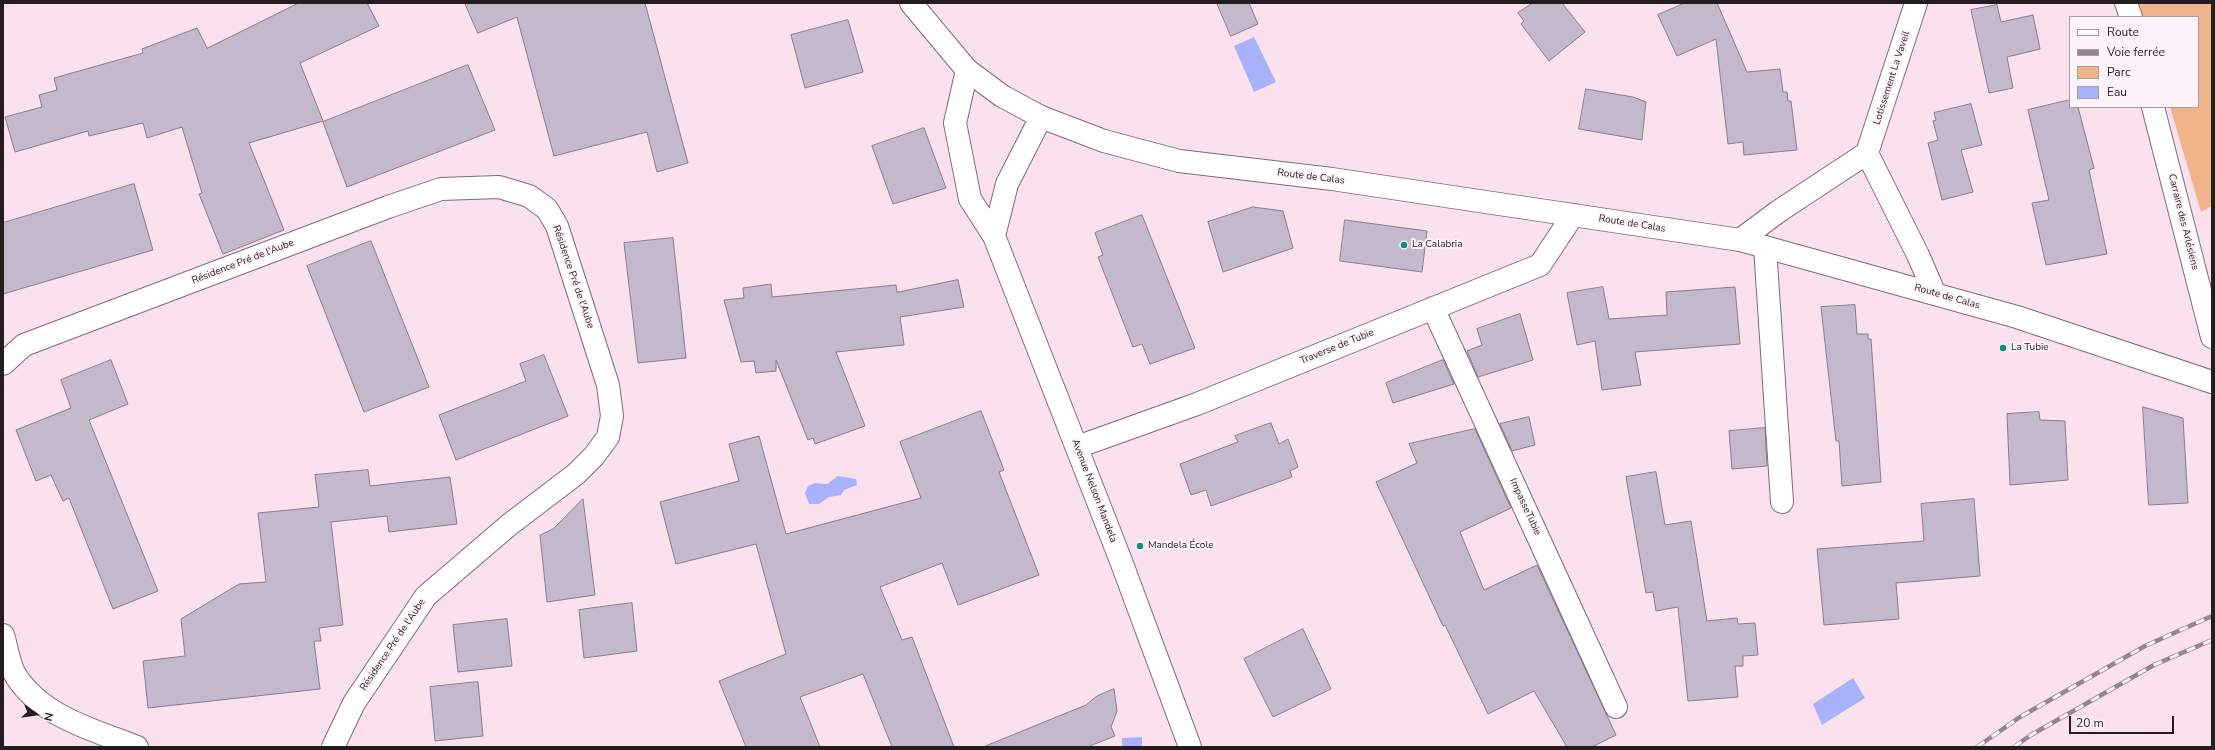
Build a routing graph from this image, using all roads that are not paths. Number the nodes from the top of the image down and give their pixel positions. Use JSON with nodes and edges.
{"nodes":[{"id":1,"x":911,"y":3,"type":"edge"},
{"id":2,"x":1916,"y":3,"type":"edge"},
{"id":3,"x":2126,"y":3,"type":"edge"},
{"id":4,"x":2131,"y":16,"type":"edge"},
{"id":5,"x":967,"y":70,"type":"junction"},
{"id":6,"x":2154,"y":108,"type":"edge"},
{"id":7,"x":1041,"y":117,"type":"junction"},
{"id":8,"x":1868,"y":153,"type":"junction"},
{"id":9,"x":1573,"y":215,"type":"junction"},
{"id":10,"x":994,"y":236,"type":"junction"},
{"id":11,"x":1740,"y":240,"type":"junction"},
{"id":12,"x":1765,"y":247,"type":"junction"},
{"id":13,"x":1934,"y":292,"type":"junction"},
{"id":14,"x":1434,"y":308,"type":"junction"},
{"id":15,"x":2212,"y":337,"type":"edge"},
{"id":16,"x":3,"y":364,"type":"edge"},
{"id":17,"x":2212,"y":382,"type":"edge"},
{"id":18,"x":1077,"y":447,"type":"junction"},
{"id":19,"x":1782,"y":502,"type":"dead end"},
{"id":20,"x":3,"y":635,"type":"edge"},
{"id":21,"x":1616,"y":707,"type":"dead end"},
{"id":22,"x":136,"y":747,"type":"edge"},
{"id":23,"x":333,"y":747,"type":"edge"},
{"id":24,"x":1190,"y":747,"type":"edge"}],
"edges":[{"from":1,"to":5,"type":"street"},
{"from":2,"to":8,"type":"street","name":"Lotissement La Vaveil"},
{"from":3,"to":4,"type":"street"},
{"from":5,"to":7,"type":"street"},
{"from":5,"to":10,"type":"street","name":"Avenue Nelson Mandela"},
{"from":6,"to":15,"type":"street","name":"Carraire des Arlésiens"},
{"from":7,"to":9,"type":"street","name":"Route de Calas"},
{"from":7,"to":10,"type":"street"},
{"from":8,"to":11,"type":"street"},
{"from":8,"to":13,"type":"street"},
{"from":9,"to":11,"type":"street","name":"Route de Calas"},
{"from":9,"to":14,"type":"street","name":"Traverse de Tubie"},
{"from":10,"to":18,"type":"street","name":"Avenue Nelson Mandela"},
{"from":11,"to":12,"type":"street","name":"Route de Calas"},
{"from":12,"to":13,"type":"street","name":"Route de Calas"},
{"from":12,"to":19,"type":"street"},
{"from":13,"to":17,"type":"street","name":"Route de Calas"},
{"from":14,"to":18,"type":"street","name":"Traverse de Tubie"},
{"from":14,"to":21,"type":"street","name":"ImpasseTubie"},
{"from":16,"to":23,"type":"street","name":"Résidence Pré de l'Aube"},
{"from":18,"to":24,"type":"street","name":"Avenue Nelson Mandela"},
{"from":20,"to":22,"type":"street"}]}
